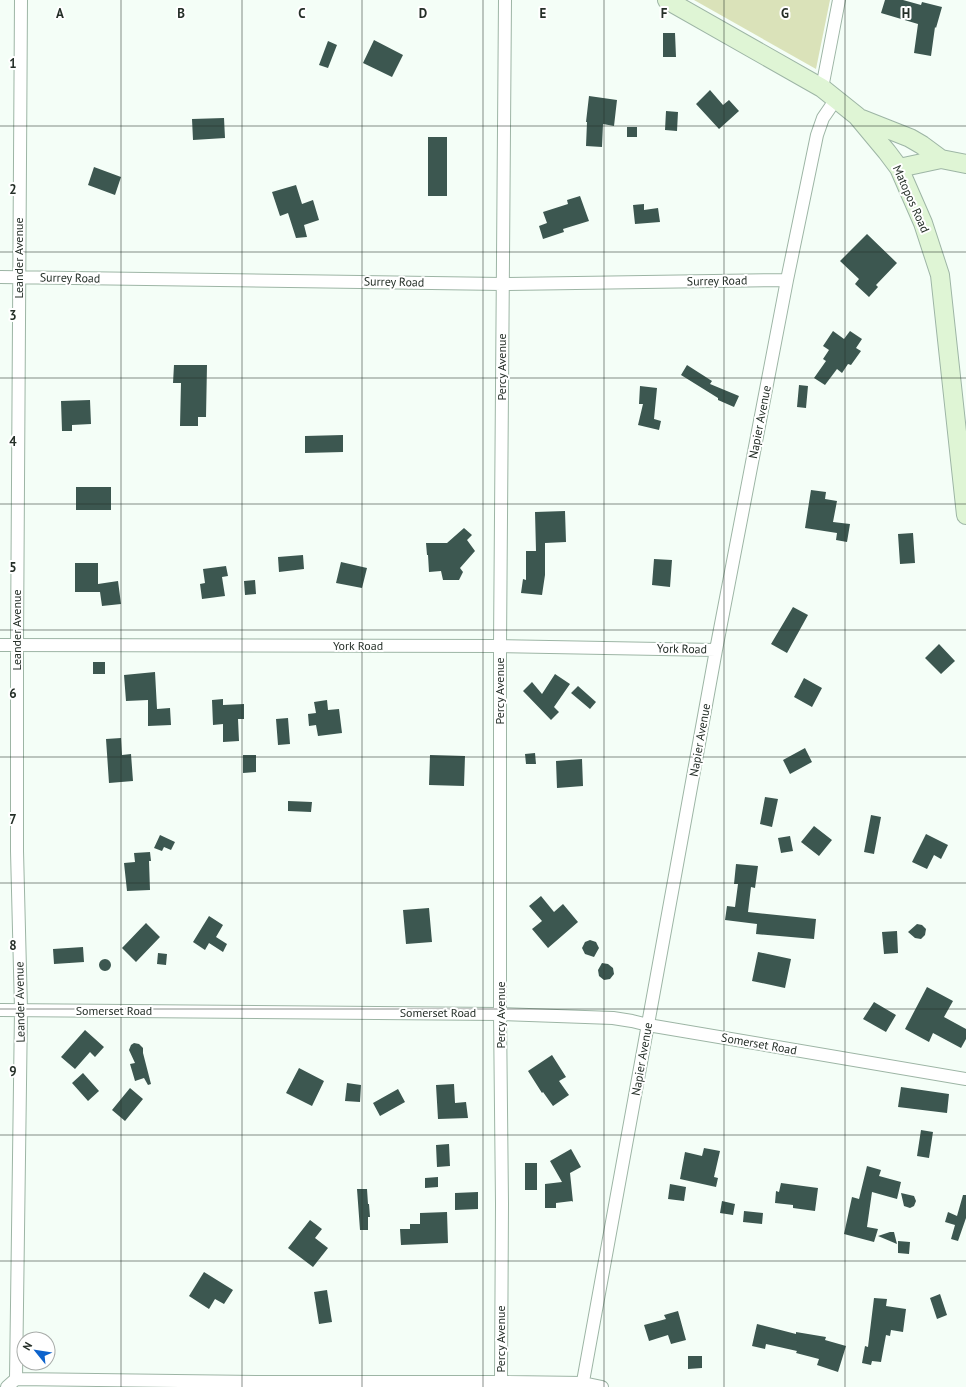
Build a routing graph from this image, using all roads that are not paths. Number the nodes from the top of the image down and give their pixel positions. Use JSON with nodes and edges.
{"nodes":[{"id":1,"x":21,"y":0,"type":"edge"},
{"id":2,"x":504,"y":0,"type":"edge"},
{"id":3,"x":667,"y":0,"type":"edge"},
{"id":4,"x":839,"y":0,"type":"edge"},
{"id":5,"x":829,"y":93,"type":"junction"},
{"id":6,"x":857,"y":116,"type":"junction"},
{"id":7,"x":941,"y":159,"type":"junction"},
{"id":8,"x":966,"y":164,"type":"edge"},
{"id":9,"x":899,"y":168,"type":"junction"},
{"id":10,"x":0,"y":277,"type":"edge"},
{"id":11,"x":19,"y":277,"type":"junction"},
{"id":12,"x":787,"y":280,"type":"junction"},
{"id":13,"x":502,"y":284,"type":"junction"},
{"id":14,"x":966,"y":516,"type":"edge"},
{"id":15,"x":0,"y":645,"type":"edge"},
{"id":16,"x":17,"y":645,"type":"junction"},
{"id":17,"x":500,"y":646,"type":"junction"},
{"id":18,"x":716,"y":650,"type":"junction"},
{"id":19,"x":0,"y":1010,"type":"edge"},
{"id":20,"x":21,"y":1010,"type":"junction"},
{"id":21,"x":500,"y":1014,"type":"junction"},
{"id":22,"x":648,"y":1025,"type":"junction"},
{"id":23,"x":966,"y":1079,"type":"edge"},
{"id":24,"x":501,"y":1382,"type":"junction"},
{"id":25,"x":11,"y":1383,"type":"edge"},
{"id":26,"x":583,"y":1385,"type":"edge"},
{"id":27,"x":602,"y":1387,"type":"edge"}],
"edges":[{"from":1,"to":11,"type":"street","name":"Leander Avenue"},
{"from":2,"to":13,"type":"street","name":"Percy Avenue"},
{"from":3,"to":5,"type":"main road","name":"Matopos Road"},
{"from":4,"to":5,"type":"street"},
{"from":5,"to":6,"type":"main road","name":"Matopos Road"},
{"from":5,"to":12,"type":"street","name":"Napier Avenue"},
{"from":6,"to":7,"type":"main road"},
{"from":6,"to":9,"type":"main road","name":"Matopos Road"},
{"from":7,"to":8,"type":"main road"},
{"from":7,"to":9,"type":"main road"},
{"from":9,"to":14,"type":"main road","name":"Matopos Road"},
{"from":10,"to":11,"type":"street","name":"Surrey Road"},
{"from":11,"to":13,"type":"street","name":"Surrey Road"},
{"from":11,"to":16,"type":"street","name":"Leander Avenue"},
{"from":12,"to":13,"type":"street","name":"Surrey Road"},
{"from":12,"to":18,"type":"street","name":"Napier Avenue"},
{"from":13,"to":17,"type":"street","name":"Percy Avenue"},
{"from":15,"to":16,"type":"street","name":"York Road"},
{"from":16,"to":17,"type":"street","name":"York Road"},
{"from":16,"to":20,"type":"street","name":"Leander Avenue"},
{"from":17,"to":18,"type":"street","name":"York Road"},
{"from":17,"to":21,"type":"street","name":"Percy Avenue"},
{"from":18,"to":22,"type":"street","name":"Napier Avenue"},
{"from":19,"to":20,"type":"street","name":"Somerset Road"},
{"from":20,"to":21,"type":"street","name":"Somerset Road"},
{"from":20,"to":25,"type":"street","name":"Leander Avenue"},
{"from":21,"to":22,"type":"street","name":"Somerset Road"},
{"from":21,"to":24,"type":"street","name":"Percy Avenue"},
{"from":22,"to":23,"type":"street","name":"Somerset Road"},
{"from":22,"to":26,"type":"street","name":"Napier Avenue"},
{"from":24,"to":25,"type":"street"},
{"from":24,"to":26,"type":"street"},
{"from":26,"to":27,"type":"street"}]}
